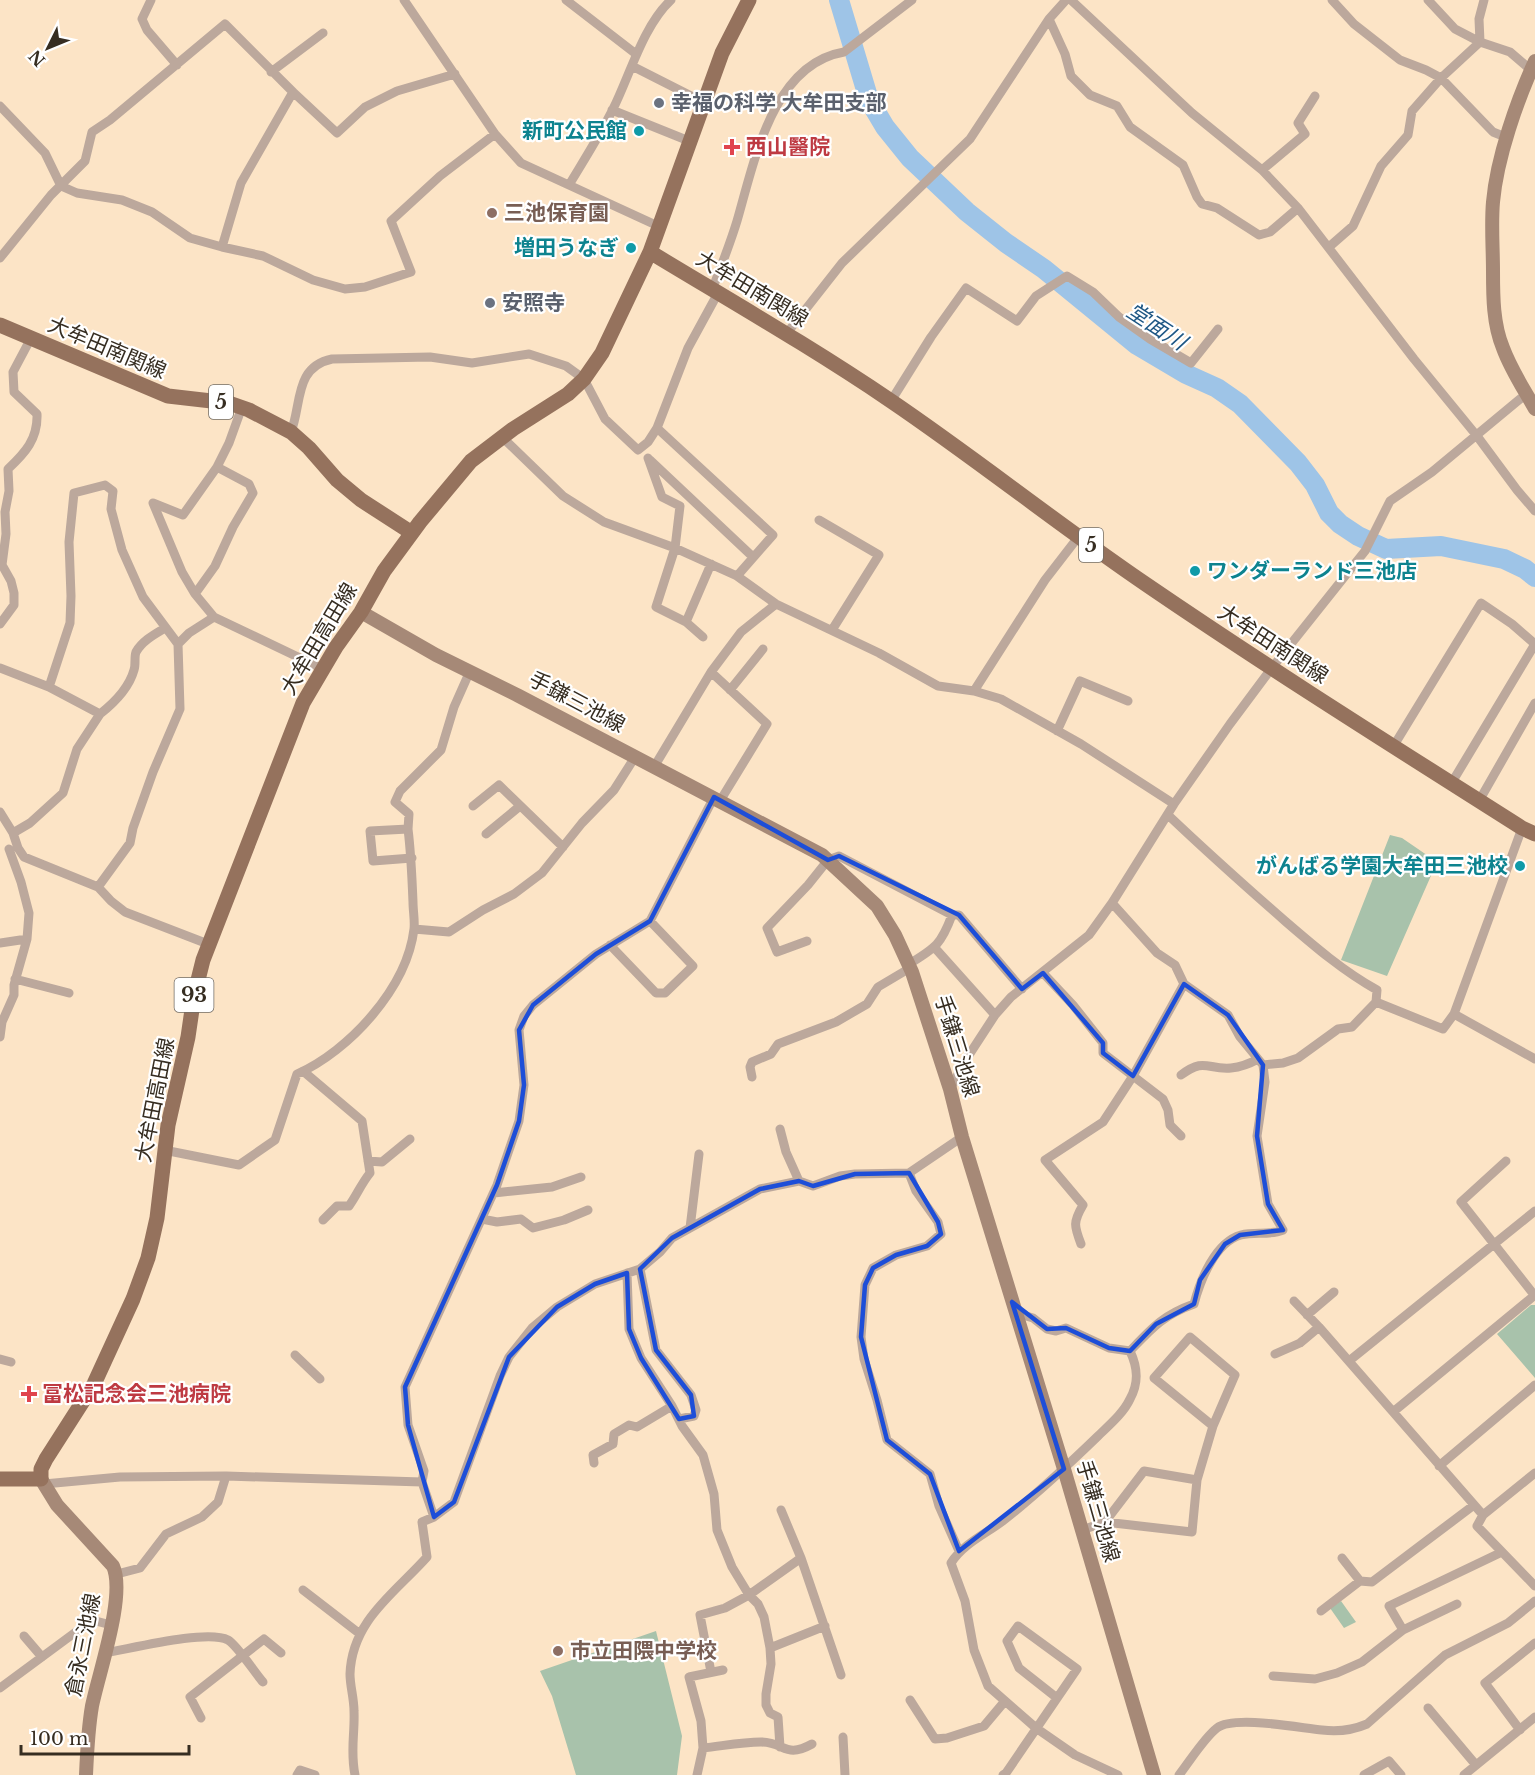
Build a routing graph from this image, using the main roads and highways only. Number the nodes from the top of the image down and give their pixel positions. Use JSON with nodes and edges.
{"nodes":[{"id":1,"x":749,"y":0,"type":"edge"},
{"id":2,"x":1532,"y":74,"type":"edge"},
{"id":3,"x":650,"y":252,"type":"junction"},
{"id":4,"x":0,"y":326,"type":"edge"},
{"id":5,"x":1535,"y":409,"type":"edge"},
{"id":6,"x":412,"y":533,"type":"junction"},
{"id":7,"x":362,"y":612,"type":"junction"},
{"id":8,"x":1528,"y":831,"type":"edge"},
{"id":9,"x":0,"y":1479,"type":"edge"},
{"id":10,"x":42,"y":1481,"type":"junction"},
{"id":11,"x":86,"y":1775,"type":"edge"},
{"id":12,"x":1154,"y":1775,"type":"edge"}],
"edges":[{"from":1,"to":3,"type":"main road"},
{"from":2,"to":5,"type":"main road"},
{"from":3,"to":6,"type":"main road"},
{"from":3,"to":8,"type":"main road","name":"大牟田南関線","number":"5"},
{"from":4,"to":6,"type":"main road","name":"大牟田南関線","number":"5"},
{"from":6,"to":7,"type":"main road","name":"大牟田高田線","number":"93"},
{"from":7,"to":10,"type":"main road","name":"大牟田高田線","number":"93"},
{"from":7,"to":12,"type":"main road","name":"手鎌三池線"},
{"from":9,"to":10,"type":"main road"},
{"from":10,"to":11,"type":"main road","name":"倉永三池線"}]}
